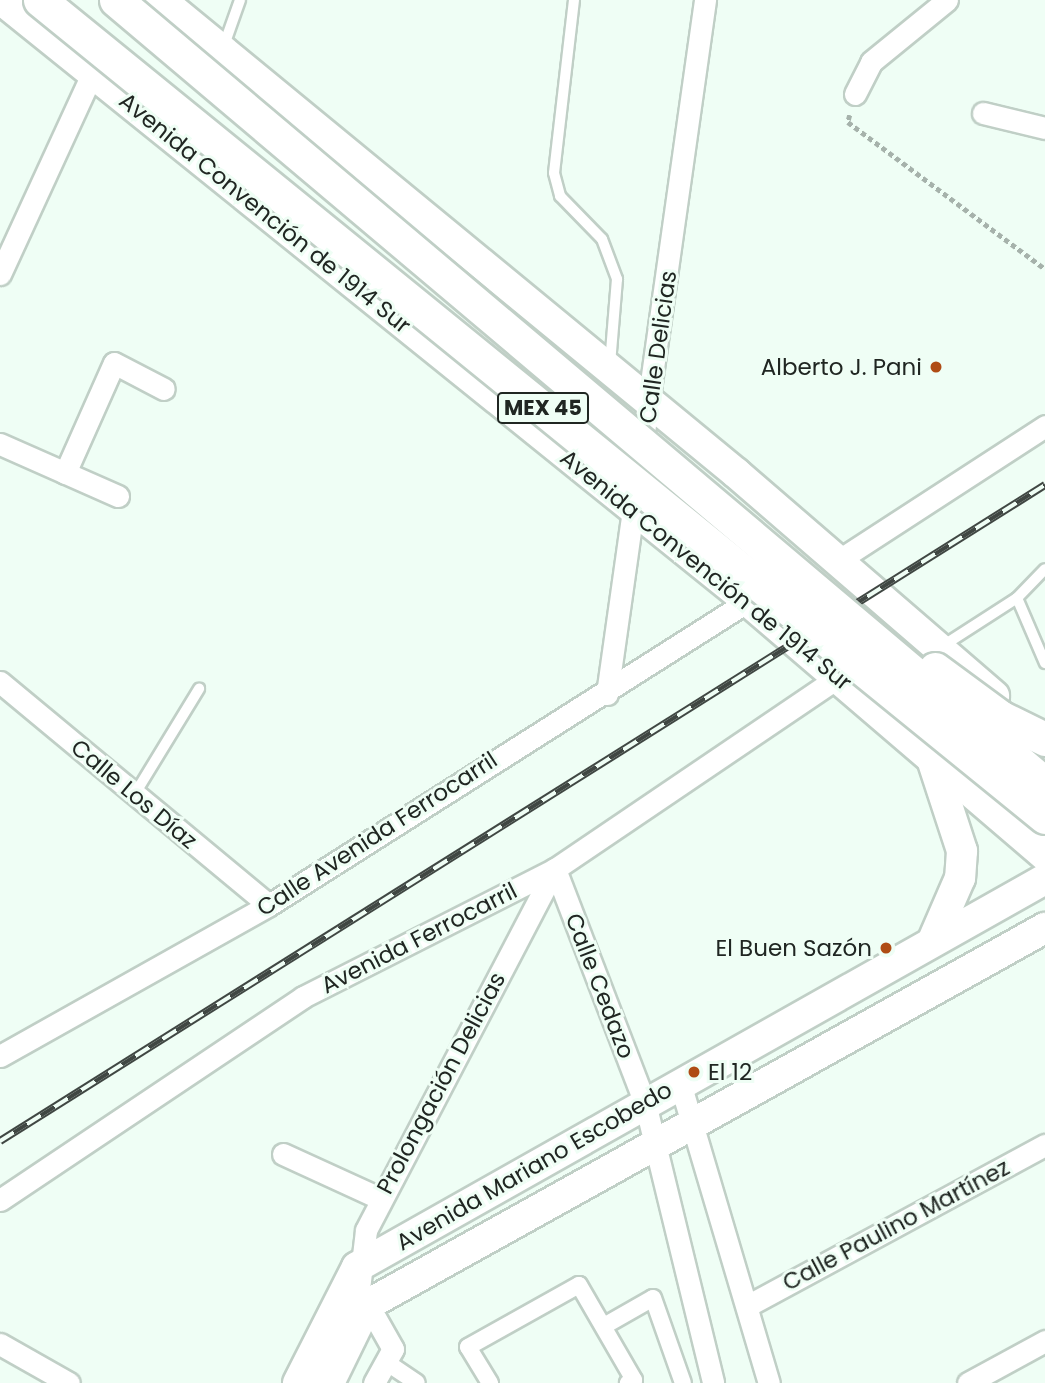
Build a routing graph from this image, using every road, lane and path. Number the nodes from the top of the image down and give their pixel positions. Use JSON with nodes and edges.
{"nodes":[{"id":1,"x":2,"y":0,"type":"edge"},
{"id":2,"x":40,"y":0,"type":"edge"},
{"id":3,"x":116,"y":0,"type":"edge"},
{"id":4,"x":160,"y":0,"type":"edge"},
{"id":5,"x":240,"y":0,"type":"edge"},
{"id":6,"x":573,"y":0,"type":"edge"},
{"id":7,"x":705,"y":0,"type":"edge"},
{"id":8,"x":947,"y":0,"type":"edge"},
{"id":9,"x":222,"y":51,"type":"junction"},
{"id":10,"x":92,"y":74,"type":"junction"},
{"id":11,"x":855,"y":94,"type":"joint"},
{"id":12,"x":983,"y":113,"type":"dead end"},
{"id":13,"x":1045,"y":128,"type":"edge"},
{"id":14,"x":1045,"y":269,"type":"edge"},
{"id":15,"x":0,"y":274,"type":"edge"},
{"id":16,"x":610,"y":370,"type":"junction"},
{"id":17,"x":164,"y":389,"type":"dead end"},
{"id":18,"x":651,"y":404,"type":"junction"},
{"id":19,"x":1045,"y":426,"type":"edge"},
{"id":20,"x":0,"y":444,"type":"edge"},
{"id":21,"x":65,"y":473,"type":"junction"},
{"id":22,"x":736,"y":473,"type":"junction"},
{"id":23,"x":118,"y":496,"type":"dead end"},
{"id":24,"x":632,"y":509,"type":"junction"},
{"id":25,"x":681,"y":548,"type":"junction"},
{"id":26,"x":839,"y":561,"type":"junction"},
{"id":27,"x":1045,"y":569,"type":"edge"},
{"id":28,"x":1017,"y":598,"type":"junction"},
{"id":29,"x":748,"y":601,"type":"junction"},
{"id":30,"x":900,"y":614,"type":"junction"},
{"id":31,"x":850,"y":622,"type":"junction"},
{"id":32,"x":1040,"y":646,"type":"edge"},
{"id":33,"x":948,"y":656,"type":"junction"},
{"id":34,"x":1045,"y":663,"type":"edge"},
{"id":35,"x":843,"y":681,"type":"junction"},
{"id":36,"x":0,"y":682,"type":"edge"},
{"id":37,"x":199,"y":689,"type":"dead end"},
{"id":38,"x":607,"y":694,"type":"junction"},
{"id":39,"x":901,"y":730,"type":"junction"},
{"id":40,"x":1045,"y":739,"type":"edge"},
{"id":41,"x":931,"y":755,"type":"junction"},
{"id":42,"x":1045,"y":784,"type":"edge"},
{"id":43,"x":133,"y":797,"type":"junction"},
{"id":44,"x":1045,"y":817,"type":"edge"},
{"id":45,"x":1045,"y":856,"type":"edge"},
{"id":46,"x":555,"y":869,"type":"junction"},
{"id":47,"x":1045,"y":879,"type":"edge"},
{"id":48,"x":269,"y":905,"type":"junction"},
{"id":49,"x":1037,"y":935,"type":"edge"},
{"id":50,"x":933,"y":940,"type":"junction"},
{"id":51,"x":0,"y":1056,"type":"edge"},
{"id":52,"x":680,"y":1083,"type":"junction"},
{"id":53,"x":645,"y":1103,"type":"junction"},
{"id":54,"x":693,"y":1123,"type":"junction"},
{"id":55,"x":1045,"y":1145,"type":"edge"},
{"id":56,"x":651,"y":1146,"type":"junction"},
{"id":57,"x":283,"y":1154,"type":"dead end"},
{"id":58,"x":379,"y":1198,"type":"junction"},
{"id":59,"x":0,"y":1200,"type":"edge"},
{"id":60,"x":357,"y":1267,"type":"junction"},
{"id":61,"x":367,"y":1305,"type":"junction"},
{"id":62,"x":747,"y":1306,"type":"junction"},
{"id":63,"x":604,"y":1326,"type":"junction"},
{"id":64,"x":1045,"y":1341,"type":"edge"},
{"id":65,"x":0,"y":1344,"type":"edge"},
{"id":66,"x":386,"y":1362,"type":"junction"},
{"id":67,"x":69,"y":1383,"type":"edge"},
{"id":68,"x":298,"y":1383,"type":"edge"},
{"id":69,"x":329,"y":1383,"type":"edge"},
{"id":70,"x":374,"y":1383,"type":"edge"},
{"id":71,"x":417,"y":1383,"type":"edge"},
{"id":72,"x":490,"y":1383,"type":"edge"},
{"id":73,"x":628,"y":1383,"type":"edge"},
{"id":74,"x":683,"y":1383,"type":"edge"},
{"id":75,"x":713,"y":1383,"type":"edge"},
{"id":76,"x":769,"y":1383,"type":"edge"},
{"id":77,"x":968,"y":1383,"type":"edge"}],
"edges":[{"from":1,"to":10,"type":"main road","name":"Avenida Convención de 1914 Sur"},
{"from":2,"to":44,"type":"main road","name":"Avenida Convención de 1914 Sur","number":"MEX 45","bridge":true},
{"from":3,"to":31,"type":"main road","number":"MEX 45","bridge":true},
{"from":4,"to":9,"type":"main road"},
{"from":5,"to":9,"type":"lane"},
{"from":6,"to":16,"type":"lane"},
{"from":7,"to":18,"type":"street","name":"Calle Delicias"},
{"from":8,"to":11,"type":"street"},
{"from":9,"to":16,"type":"main road"},
{"from":10,"to":15,"type":"street"},
{"from":10,"to":24,"type":"main road","name":"Avenida Convención de 1914 Sur"},
{"from":11,"to":14,"type":"path"},
{"from":12,"to":13,"type":"street"},
{"from":16,"to":18,"type":"main road"},
{"from":17,"to":21,"type":"street"},
{"from":18,"to":22,"type":"main road"},
{"from":18,"to":24,"type":"street","name":"Calle Delicias"},
{"from":19,"to":26,"type":"street"},
{"from":20,"to":21,"type":"street"},
{"from":21,"to":23,"type":"street"},
{"from":22,"to":25,"type":"main road"},
{"from":22,"to":26,"type":"main road"},
{"from":24,"to":25,"type":"main road","name":"Avenida Convención de 1914 Sur"},
{"from":24,"to":38,"type":"street","name":"Calle Delicias"},
{"from":25,"to":29,"type":"main road","name":"Avenida Convención de 1914 Sur"},
{"from":26,"to":30,"type":"main road"},
{"from":27,"to":28,"type":"lane"},
{"from":28,"to":32,"type":"lane"},
{"from":28,"to":33,"type":"lane"},
{"from":29,"to":35,"type":"main road","name":"Avenida Convención de 1914 Sur"},
{"from":29,"to":38,"type":"street","name":"Calle Avenida Ferrocarril"},
{"from":30,"to":33,"type":"main road"},
{"from":30,"to":35,"type":"main road"},
{"from":31,"to":40,"type":"main road","bridge":true},
{"from":31,"to":42,"type":"main road","number":"MEX 45","bridge":true},
{"from":32,"to":34,"type":"lane"},
{"from":33,"to":39,"type":"main road"},
{"from":33,"to":40,"type":"main road"},
{"from":35,"to":39,"type":"main road","name":"Avenida Convención de 1914 Sur"},
{"from":35,"to":46,"type":"street","name":"Avenida Ferrocarril"},
{"from":36,"to":43,"type":"street","name":"Calle Los Díaz"},
{"from":37,"to":43,"type":"lane"},
{"from":38,"to":48,"type":"street","name":"Calle Avenida Ferrocarril"},
{"from":39,"to":41,"type":"main road","name":"Avenida Convención de 1914 Sur"},
{"from":41,"to":45,"type":"main road","name":"Avenida Convención de 1914 Sur"},
{"from":41,"to":50,"type":"main road"},
{"from":43,"to":48,"type":"street","name":"Calle Los Díaz"},
{"from":46,"to":53,"type":"street","name":"Calle Cedazo"},
{"from":46,"to":58,"type":"street","name":"Prolongación Delicias"},
{"from":46,"to":59,"type":"street","name":"Avenida Ferrocarril"},
{"from":47,"to":50,"type":"main road","name":"Avenida Mariano Escobedo"},
{"from":48,"to":51,"type":"street","name":"Calle Avenida Ferrocarril"},
{"from":49,"to":54,"type":"main road","name":"Avenida Mariano Escobedo"},
{"from":50,"to":52,"type":"main road","name":"Avenida Mariano Escobedo"},
{"from":52,"to":53,"type":"main road","name":"Avenida Mariano Escobedo"},
{"from":52,"to":54,"type":"street"},
{"from":53,"to":56,"type":"street","name":"Calle Cedazo"},
{"from":53,"to":60,"type":"main road","name":"Avenida Mariano Escobedo"},
{"from":54,"to":56,"type":"main road","name":"Avenida Mariano Escobedo"},
{"from":54,"to":62,"type":"street"},
{"from":55,"to":62,"type":"street","name":"Calle Paulino Martínez"},
{"from":56,"to":61,"type":"main road","name":"Avenida Mariano Escobedo"},
{"from":56,"to":75,"type":"street","name":"Calle Cedazo"},
{"from":57,"to":58,"type":"street"},
{"from":58,"to":60,"type":"street","name":"Prolongación Delicias"},
{"from":60,"to":61,"type":"street"},
{"from":60,"to":68,"type":"main road"},
{"from":61,"to":66,"type":"street"},
{"from":61,"to":69,"type":"main road"},
{"from":62,"to":76,"type":"street"},
{"from":63,"to":72,"type":"street"},
{"from":63,"to":73,"type":"street"},
{"from":63,"to":74,"type":"street"},
{"from":64,"to":77,"type":"street"},
{"from":65,"to":67,"type":"street"},
{"from":66,"to":70,"type":"street"},
{"from":66,"to":71,"type":"street"}]}
